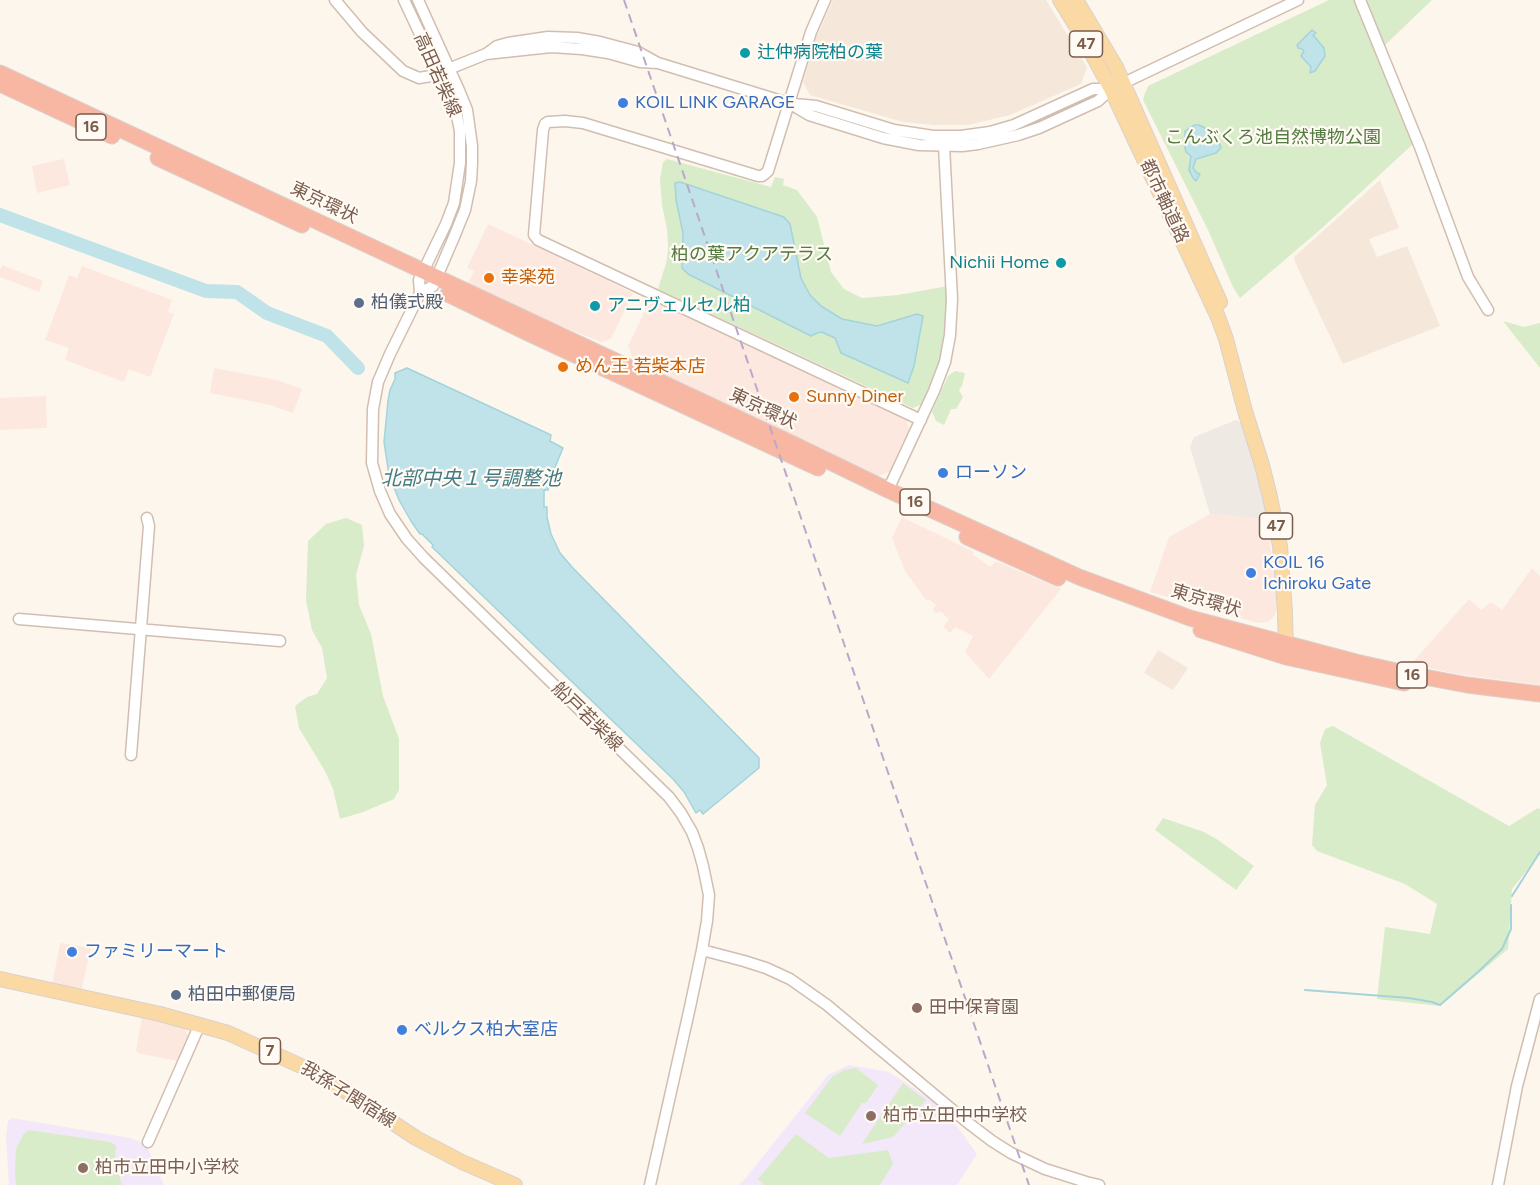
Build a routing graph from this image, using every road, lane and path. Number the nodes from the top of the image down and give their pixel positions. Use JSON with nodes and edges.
{"nodes":[{"id":1,"x":335,"y":0,"type":"edge"},
{"id":2,"x":404,"y":0,"type":"edge"},
{"id":3,"x":418,"y":0,"type":"edge"},
{"id":4,"x":825,"y":0,"type":"edge"},
{"id":5,"x":1060,"y":0,"type":"edge"},
{"id":6,"x":1076,"y":0,"type":"edge"},
{"id":7,"x":1298,"y":0,"type":"edge"},
{"id":8,"x":1360,"y":0,"type":"edge"},
{"id":9,"x":450,"y":69,"type":"junction"},
{"id":10,"x":0,"y":73,"type":"edge"},
{"id":11,"x":439,"y":73,"type":"junction"},
{"id":12,"x":0,"y":84,"type":"edge"},
{"id":13,"x":1117,"y":86,"type":"junction"},
{"id":14,"x":789,"y":103,"type":"junction"},
{"id":15,"x":944,"y":146,"type":"junction"},
{"id":16,"x":426,"y":281,"type":"junction"},
{"id":17,"x":1488,"y":310,"type":"dead end"},
{"id":18,"x":921,"y":420,"type":"junction"},
{"id":19,"x":888,"y":490,"type":"junction"},
{"id":20,"x":147,"y":518,"type":"dead end"},
{"id":21,"x":19,"y":619,"type":"dead end"},
{"id":22,"x":141,"y":629,"type":"junction"},
{"id":23,"x":280,"y":641,"type":"dead end"},
{"id":24,"x":1286,"y":651,"type":"junction"},
{"id":25,"x":1540,"y":694,"type":"edge"},
{"id":26,"x":1540,"y":704,"type":"edge"},
{"id":27,"x":132,"y":755,"type":"dead end"},
{"id":28,"x":702,"y":950,"type":"junction"},
{"id":29,"x":0,"y":979,"type":"edge"},
{"id":30,"x":1540,"y":999,"type":"edge"},
{"id":31,"x":200,"y":1024,"type":"junction"},
{"id":32,"x":148,"y":1142,"type":"dead end"},
{"id":33,"x":515,"y":1185,"type":"edge"},
{"id":34,"x":650,"y":1185,"type":"edge"},
{"id":35,"x":1099,"y":1185,"type":"edge"},
{"id":36,"x":1498,"y":1185,"type":"edge"}],
"edges":[{"from":1,"to":11,"type":"street"},
{"from":2,"to":11,"type":"street","name":"高田若柴線"},
{"from":3,"to":9,"type":"street","name":"高田若柴線"},
{"from":4,"to":14,"type":"street"},
{"from":5,"to":13,"type":"main road","name":"都市軸道路","number":"47"},
{"from":6,"to":13,"type":"main road","name":"都市軸道路","number":"47"},
{"from":7,"to":13,"type":"street"},
{"from":8,"to":17,"type":"street"},
{"from":9,"to":11,"type":"street"},
{"from":9,"to":14,"type":"street"},
{"from":9,"to":16,"type":"street","name":"高田若柴線"},
{"from":10,"to":16,"type":"highway","name":"東京環状","number":"16"},
{"from":11,"to":16,"type":"street","name":"高田若柴線"},
{"from":12,"to":16,"type":"highway","name":"東京環状","number":"16"},
{"from":13,"to":14,"type":"street"},
{"from":13,"to":15,"type":"street"},
{"from":13,"to":24,"type":"main road","name":"都市軸道路","number":"47"},
{"from":14,"to":15,"type":"street"},
{"from":14,"to":18,"type":"street"},
{"from":15,"to":18,"type":"street"},
{"from":16,"to":19,"type":"highway","name":"東京環状","number":"16"},
{"from":16,"to":24,"type":"highway","name":"東京環状","number":"16"},
{"from":16,"to":28,"type":"street","name":"船戸若柴線"},
{"from":18,"to":19,"type":"street"},
{"from":19,"to":24,"type":"highway","name":"東京環状","number":"16"},
{"from":20,"to":22,"type":"street"},
{"from":21,"to":22,"type":"street"},
{"from":22,"to":23,"type":"street"},
{"from":22,"to":27,"type":"street"},
{"from":24,"to":25,"type":"highway","name":"東京環状","number":"16"},
{"from":24,"to":26,"type":"highway","name":"東京環状","number":"16"},
{"from":28,"to":34,"type":"street","name":"船戸若柴線"},
{"from":28,"to":35,"type":"street"},
{"from":29,"to":31,"type":"main road","name":"我孫子関宿線","number":"7"},
{"from":30,"to":36,"type":"street"},
{"from":31,"to":32,"type":"street"},
{"from":31,"to":33,"type":"main road","name":"我孫子関宿線","number":"7"}]}
